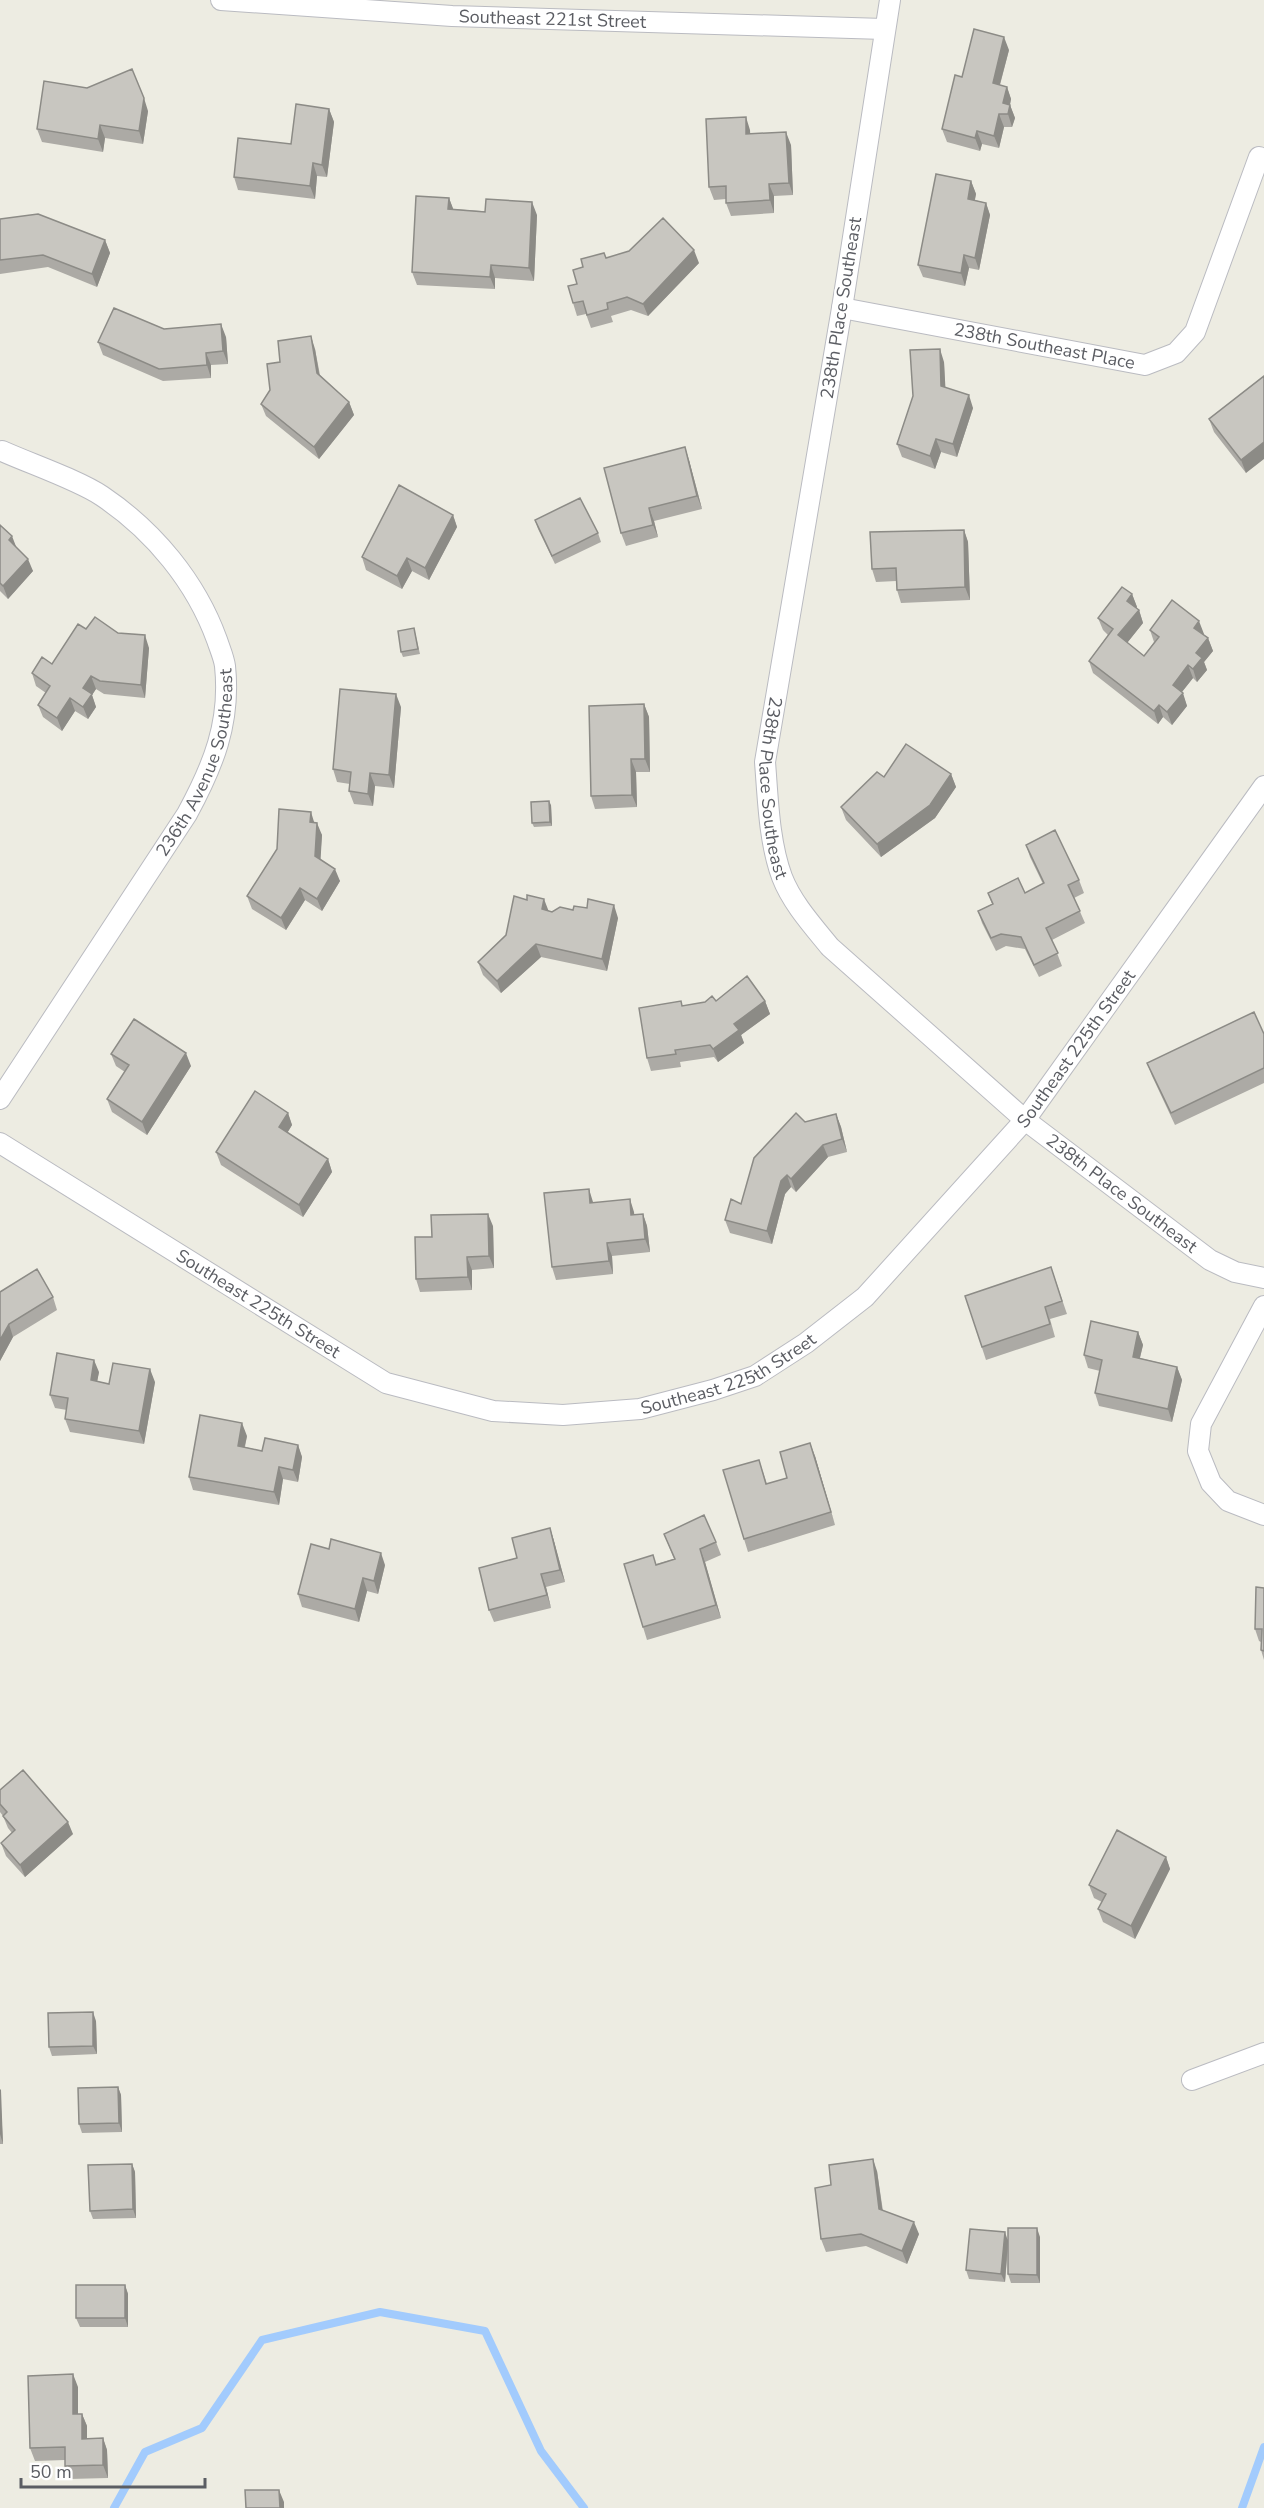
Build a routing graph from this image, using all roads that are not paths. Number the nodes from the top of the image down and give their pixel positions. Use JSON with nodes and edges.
{"nodes":[{"id":1,"x":221,"y":0,"type":"edge"},
{"id":2,"x":890,"y":0,"type":"edge"},
{"id":3,"x":884,"y":29,"type":"junction"},
{"id":4,"x":1259,"y":157,"type":"dead end"},
{"id":5,"x":842,"y":308,"type":"junction"},
{"id":6,"x":2,"y":451,"type":"dead end"},
{"id":7,"x":1264,"y":786,"type":"edge"},
{"id":8,"x":0,"y":1099,"type":"edge"},
{"id":9,"x":1024,"y":1120,"type":"junction"},
{"id":10,"x":0,"y":1143,"type":"edge"},
{"id":11,"x":1264,"y":1278,"type":"edge"},
{"id":12,"x":1264,"y":1306,"type":"edge"},
{"id":13,"x":1264,"y":1515,"type":"edge"},
{"id":14,"x":1264,"y":2053,"type":"edge"},
{"id":15,"x":1192,"y":2080,"type":"dead end"}],
"edges":[{"from":1,"to":3,"type":"street","name":"Southeast 221st Street"},
{"from":2,"to":3,"type":"street","name":"238th Place Southeast"},
{"from":3,"to":5,"type":"street","name":"238th Place Southeast"},
{"from":4,"to":5,"type":"street","name":"238th Southeast Place"},
{"from":5,"to":9,"type":"street","name":"238th Place Southeast"},
{"from":6,"to":8,"type":"street","name":"236th Avenue Southeast"},
{"from":7,"to":9,"type":"street","name":"Southeast 225th Street"},
{"from":9,"to":10,"type":"street","name":"Southeast 225th Street"},
{"from":9,"to":11,"type":"street","name":"238th Place Southeast"},
{"from":12,"to":13,"type":"street"},
{"from":14,"to":15,"type":"street"}]}
